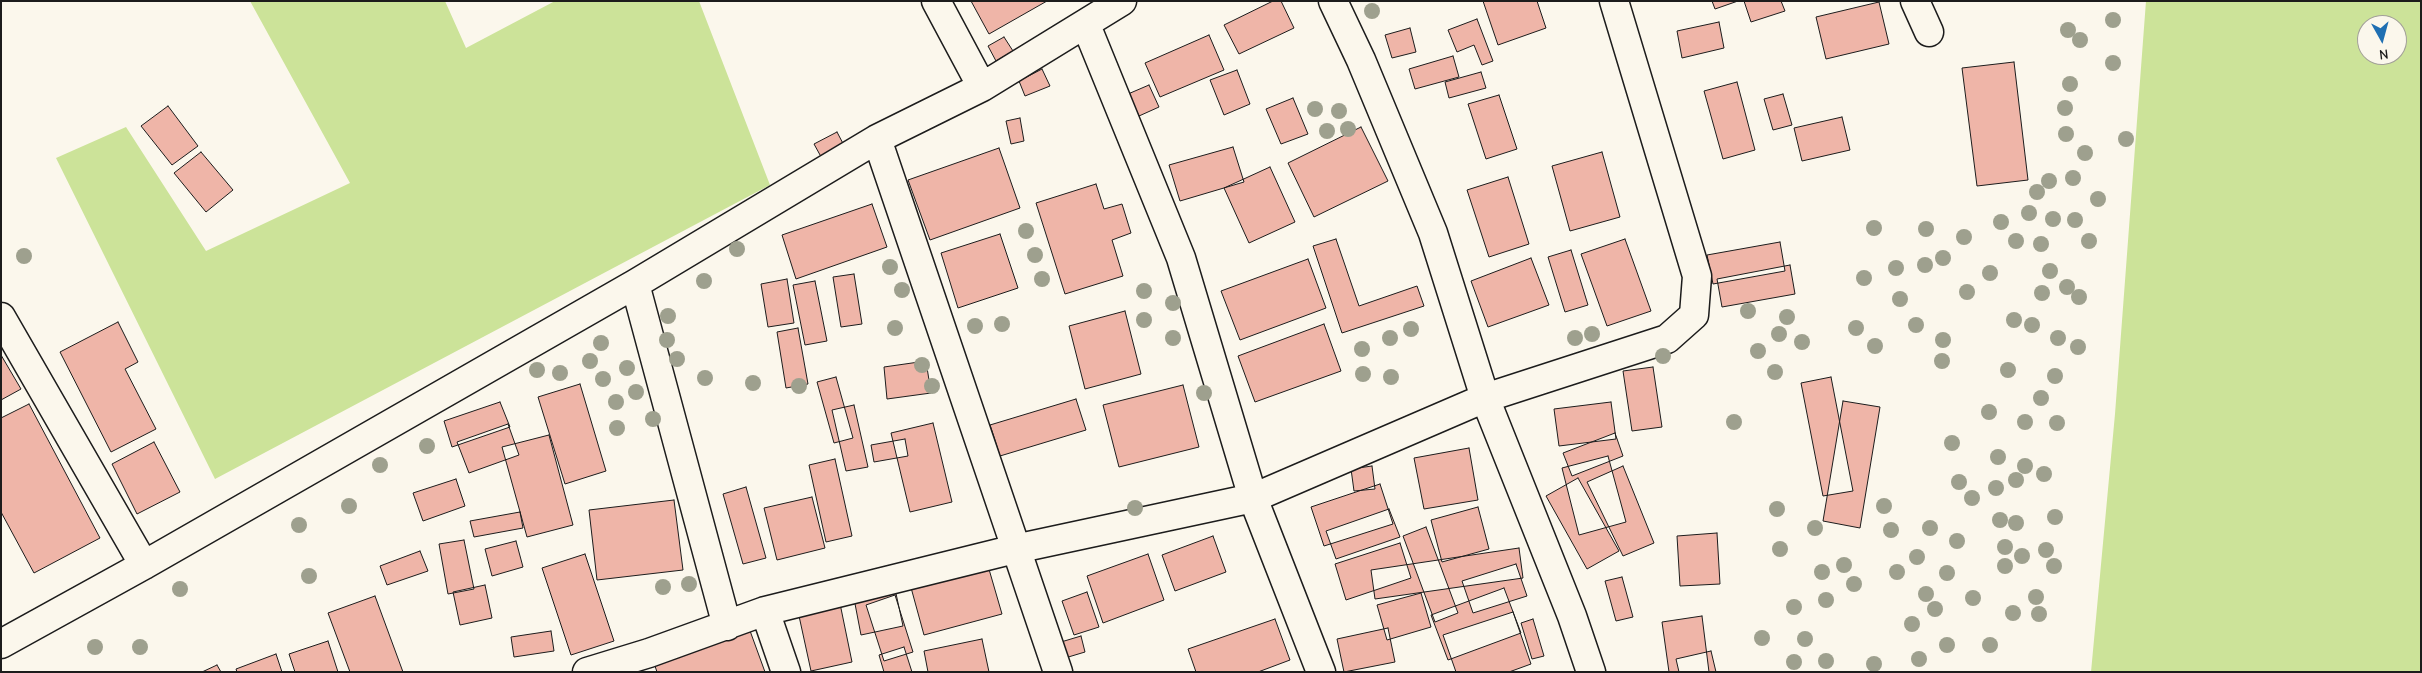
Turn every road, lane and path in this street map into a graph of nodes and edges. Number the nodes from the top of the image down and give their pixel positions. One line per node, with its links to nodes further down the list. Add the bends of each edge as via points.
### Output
1 (936, 1): 8 (street)
2 (1122, 1): 6 (street)
3 (1334, 1): 12 (street, via 1362,60 1433,233)
4 (1614, 1): 12 (street, via 1697,276 1694,315 1668,339)
5 (1915, 1): 7 (street)
6 (1086, 25): 8 (street); 13 (street, via 1181,258)
7 (1929, 32)
8 (982, 87): 9 (street)
9 (877, 139): 10 (street); 14 (street)
10 (635, 284): 15 (street); 17 (street)
11 (1, 317): 15 (street)
12 (1485, 398): 13 (street); 23 (street)
13 (1253, 498): 14 (street); 22 (street)
14 (1015, 549): 16 (street); 21 (street)
15 (144, 565): 18 (street)
16 (765, 611): 17 (street); 20 (street)
17 (727, 626): 19 (street)
18 (1, 644)
19 (587, 672)
20 (786, 672)
21 (1058, 672)
22 (1321, 672)
23 (1591, 672)

